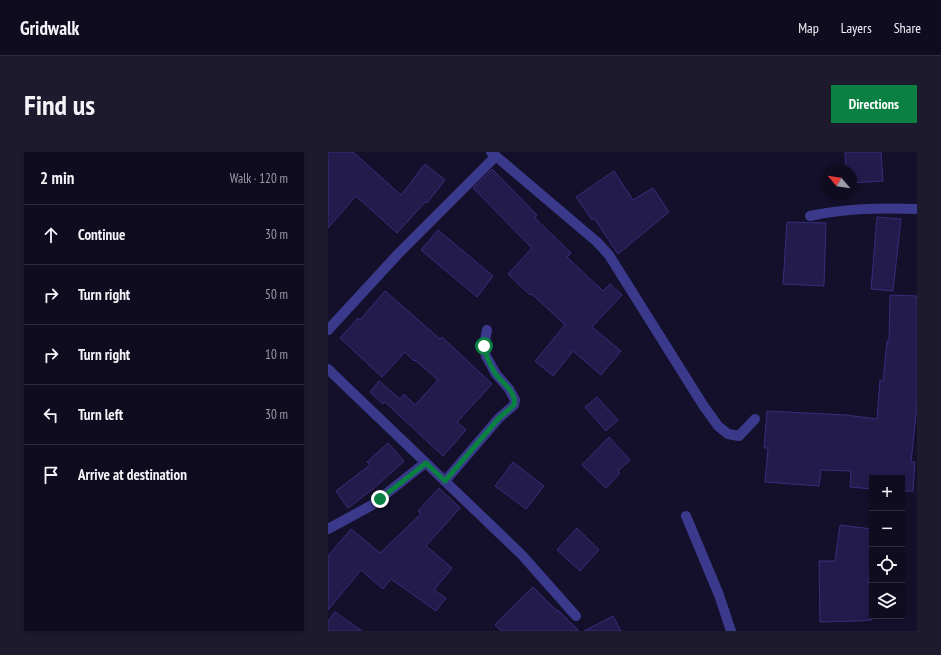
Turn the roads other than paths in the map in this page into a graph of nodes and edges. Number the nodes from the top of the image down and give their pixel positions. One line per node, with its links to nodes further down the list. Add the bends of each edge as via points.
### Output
1 (493, 154): 4 (street); 7 (street, via 609,255 718,426 728,434 739,436)
2 (917, 209): 3 (street, via 845,210)
3 (810, 216)
4 (328, 330)
5 (487, 330): 9 (street, via 484,346 486,356 496,374 509,389 515,400 514,405 499,418)
6 (328, 370): 8 (street)
7 (755, 419)
8 (426, 463): 9 (street); 11 (street, via 372,505)
9 (445, 481): 12 (street, via 522,555)
10 (686, 516): 13 (street)
11 (328, 529)
12 (576, 616)
13 (731, 631)

